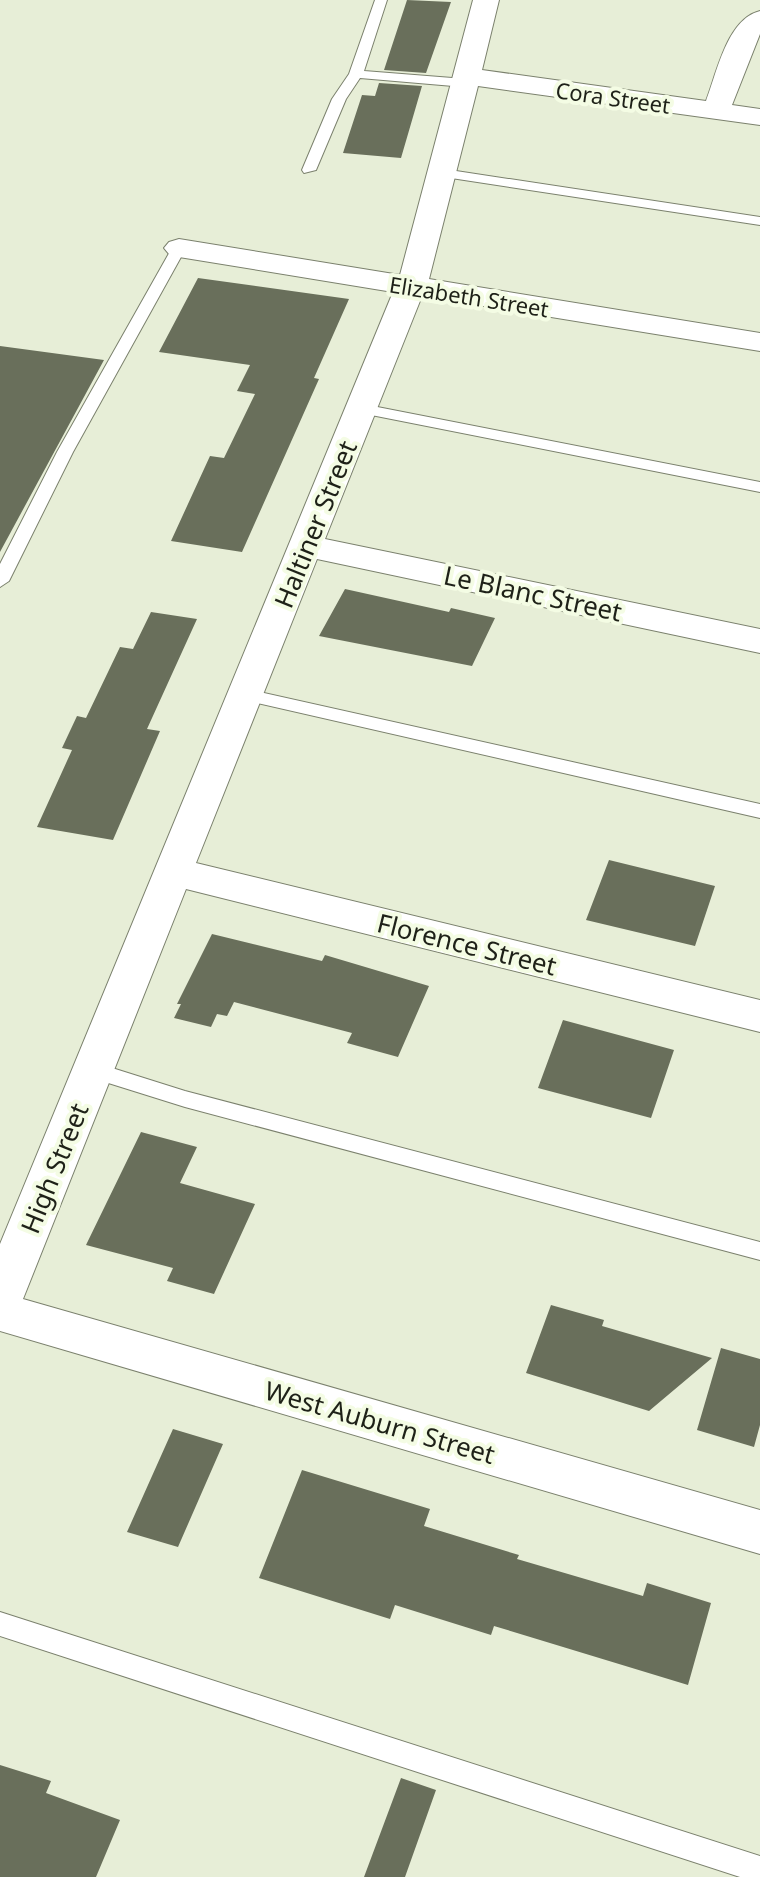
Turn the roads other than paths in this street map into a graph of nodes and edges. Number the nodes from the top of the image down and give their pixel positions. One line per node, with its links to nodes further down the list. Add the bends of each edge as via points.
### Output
1 (381, 0): 4 (lane)
2 (486, 0): 5 (street, Haltiner Street)
3 (759, 20): 6 (street, via 746,33)
4 (356, 74): 5 (lane); 8 (lane, via 339,99)
5 (466, 80): 6 (street, Cora Street); 9 (street, Haltiner Street)
6 (716, 111): 7 (street, Cora Street)
7 (760, 117)
8 (309, 170)
9 (443, 173): 10 (lane); 12 (street, Haltiner Street)
10 (760, 221)
11 (179, 248): 12 (street, Elizabeth Street); 17 (lane)
12 (411, 287): 13 (street, Elizabeth Street); 14 (street, Haltiner Street)
13 (760, 342)
14 (362, 409): 15 (lane); 16 (street, Haltiner Street)
15 (760, 487)
16 (306, 546): 18 (street, Le Blanc Street); 19 (street, Haltiner Street)
17 (0, 581)
18 (760, 641)
19 (246, 695): 20 (lane); 21 (street, Haltiner Street)
20 (760, 811)
21 (174, 872): 22 (street, Florence Street); 23 (street, Haltiner Street)
22 (760, 1016)
23 (100, 1053): 24 (lane, via 185,1099); 25 (street, High Street)
24 (760, 1251)
25 (0, 1299)
26 (0, 1312): 27 (street, West Auburn Street)
27 (760, 1532)
28 (0, 1624): 29 (lane)
29 (760, 1870)

